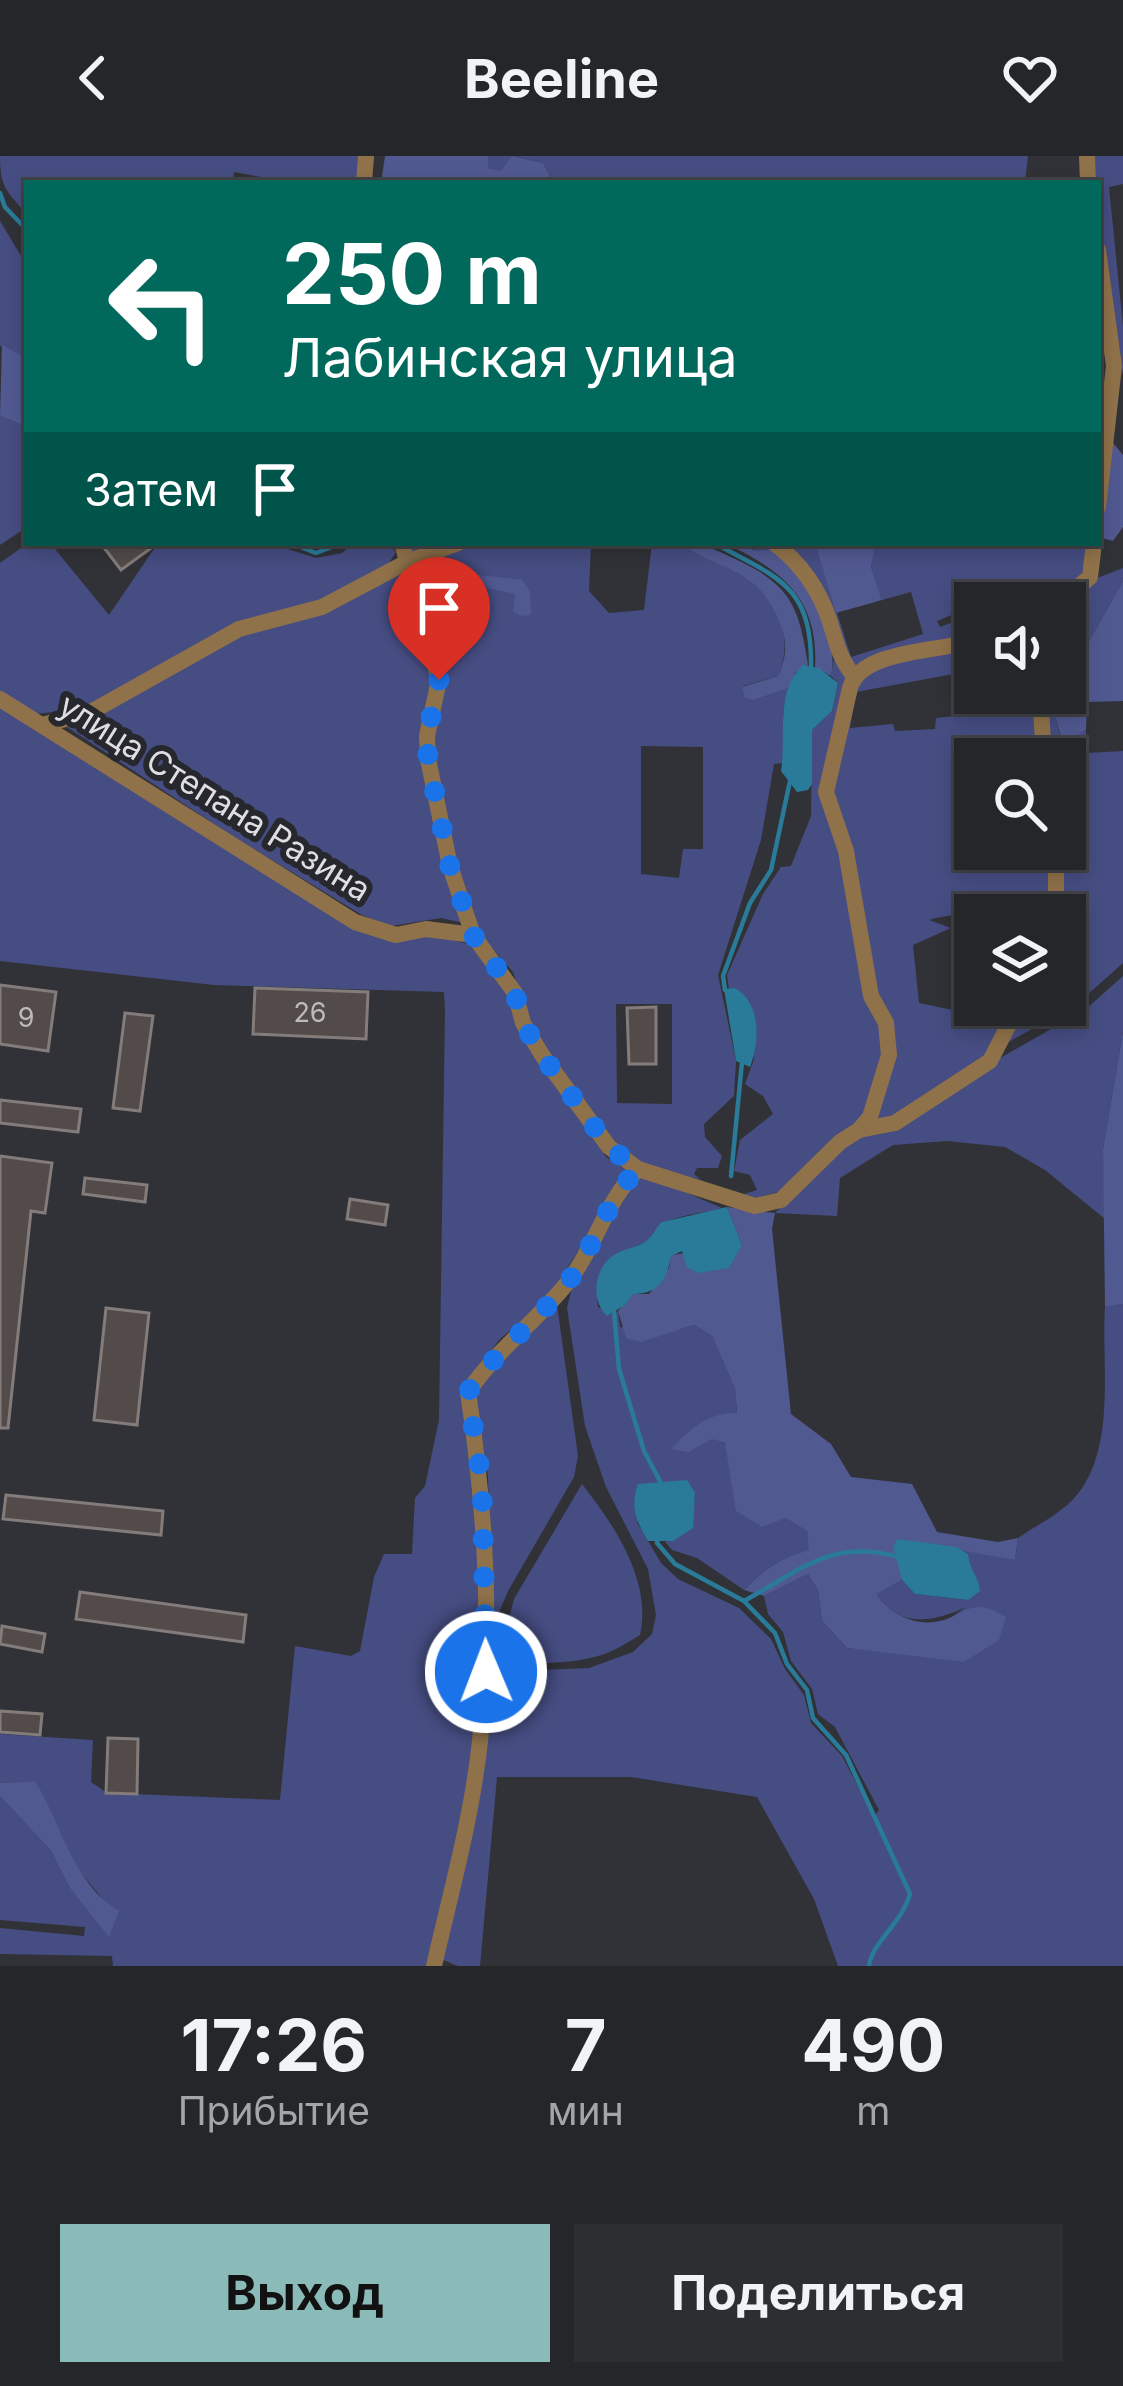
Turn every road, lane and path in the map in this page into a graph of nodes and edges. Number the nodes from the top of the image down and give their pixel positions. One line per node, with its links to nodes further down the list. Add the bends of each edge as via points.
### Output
1 (1101, 272): 2 (street, via 1114,366)
2 (1101, 481)
3 (440, 546): 6 (street)
4 (777, 546): 9 (street, via 808,574)
5 (1094, 546): 7 (street)
6 (405, 552): 11 (street, via 322,608 239,629 88,713); 12 (street, via 439,680 428,759)
7 (1084, 582)
8 (954, 645): 9 (street, via 869,662)
9 (853, 675): 14 (street, via 826,792 889,1055)
10 (0, 699): 11 (street, улица Степана Разина)
11 (43, 725): 12 (street, улица Степана Разина, via 355,922 396,935 426,928)
12 (473, 935): 15 (street, via 515,993 542,1055 609,1147)
13 (1008, 1026): 14 (street, via 990,1060 895,1123)
14 (859, 1130): 15 (street, via 781,1200 755,1206)
15 (638, 1169): 16 (street, via 565,1286 468,1392 482,1484 486,1672 467,1822)
16 (434, 1966)

